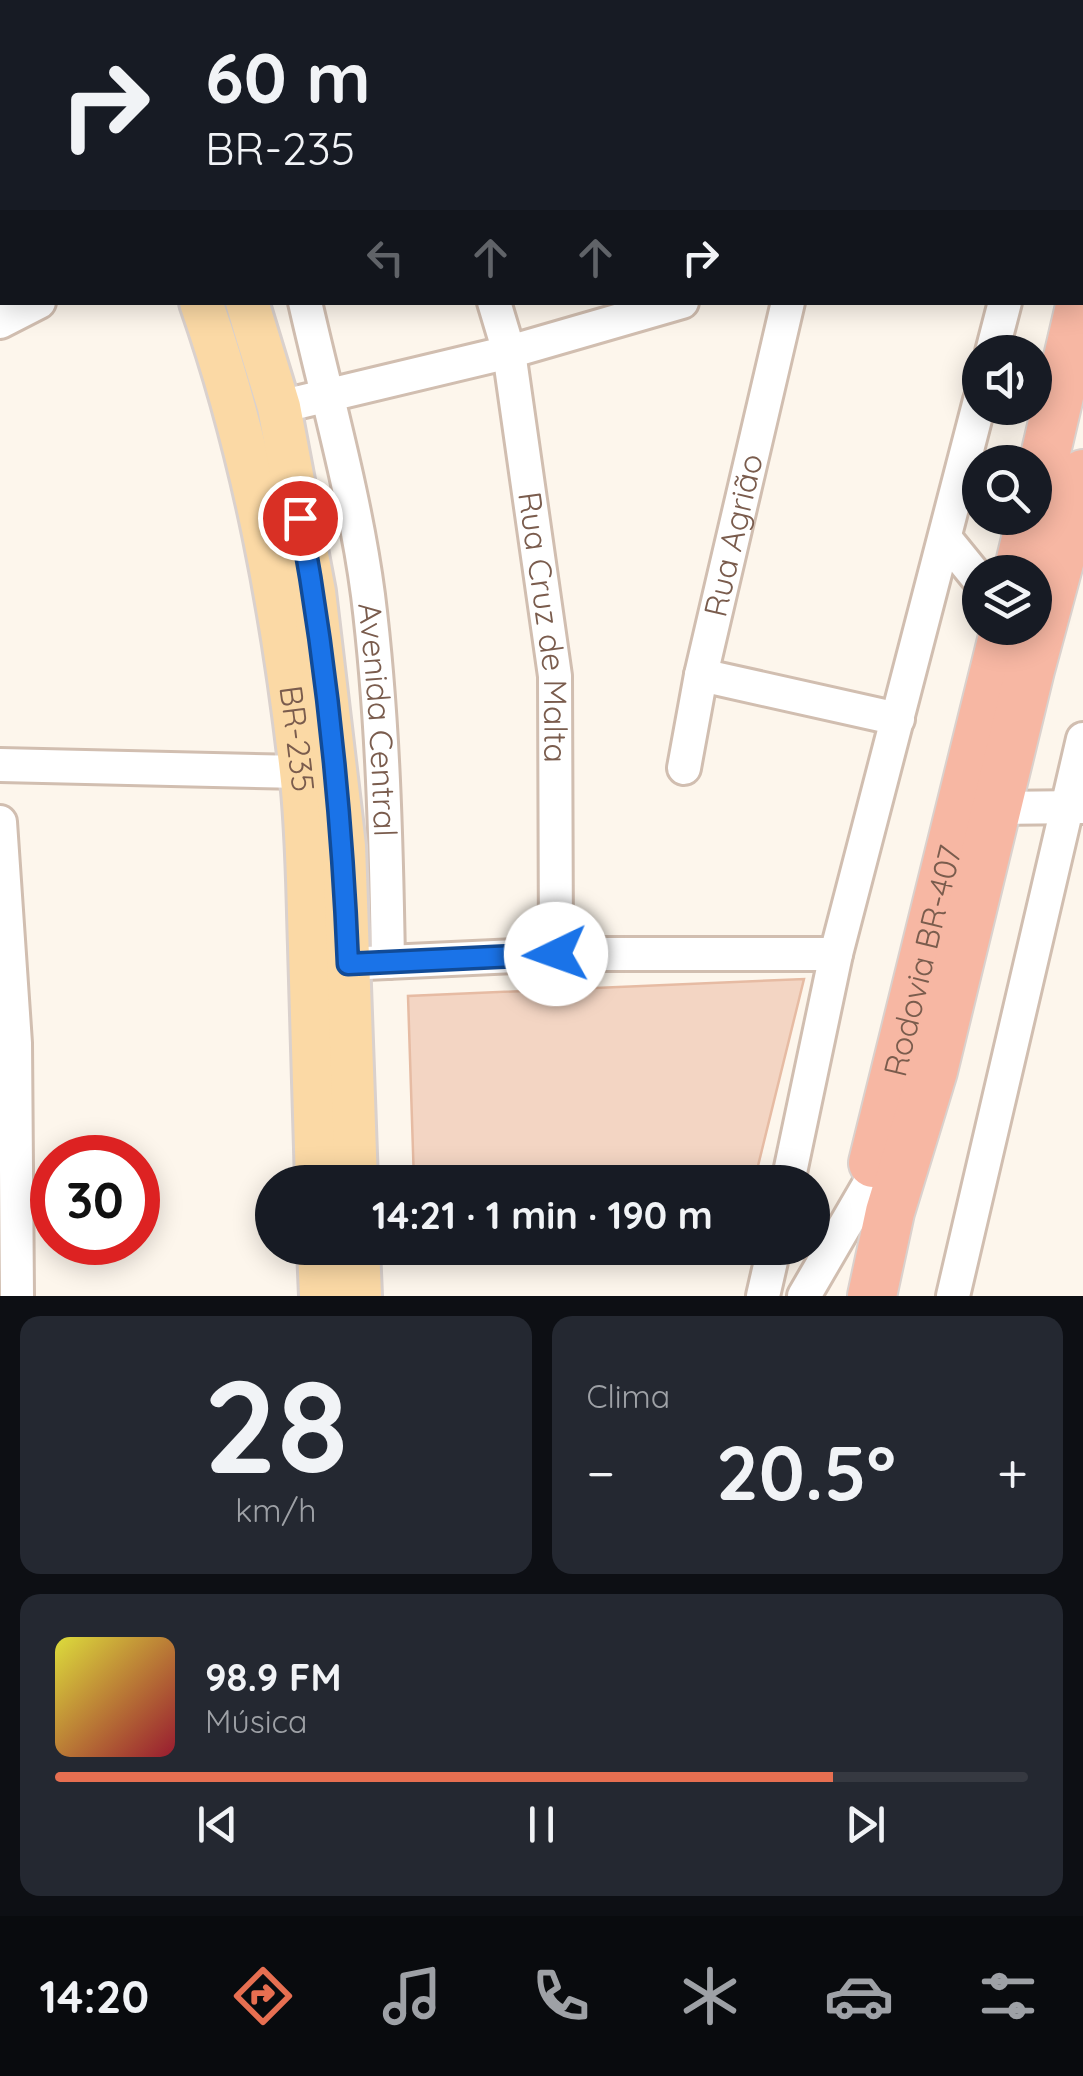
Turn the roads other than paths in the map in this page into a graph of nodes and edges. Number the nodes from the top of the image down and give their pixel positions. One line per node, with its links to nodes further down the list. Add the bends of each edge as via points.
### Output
1 (33, 305): 10 (street)
2 (202, 305): 26 (main road, BR-235 / BR-235, via 261,518)
3 (249, 305): 14 (main road, BR-235 / BR-235)
4 (306, 305): 13 (street, Avenida Central)
5 (495, 305): 12 (street, Rua Cruz de Malta)
6 (672, 305): 12 (street)
7 (787, 305): 21 (street, Rua Agrião)
8 (1003, 305): 11 (street)
9 (1080, 305): 16 (highway)
10 (0, 322)
11 (996, 335)
12 (510, 352): 13 (street); 30 (street, Rua Cruz de Malta, via 555,676)
13 (326, 396): 14 (street); 32 (street, Avenida Central, via 368,596 386,818)
14 (280, 407): 32 (main road, BR-235 / BR-235, via 314,592 344,846)
15 (974, 425): 18 (street)
16 (1048, 445)
17 (1083, 474): 27 (highway)
18 (945, 538): 19 (street); 22 (street)
19 (962, 559)
20 (1001, 645): 36 (highway, Rodovia BR-407)
21 (702, 674): 22 (street); 25 (street, Rua Agrião)
22 (898, 718): 31 (street)
23 (1083, 740): 28 (street)
24 (0, 765): 26 (street)
25 (684, 768)
26 (302, 772): 33 (main road, BR-235 / BR-235)
27 (997, 808): 28 (street); 46 (highway)
28 (1074, 808): 47 (street)
29 (0, 822): 40 (street, via 15,1043)
30 (556, 954): 31 (street); 32 (street)
31 (836, 954): 35 (street)
32 (368, 963): 34 (main road, BR-235 / BR-235)
33 (317, 1165)
34 (357, 1165)
35 (792, 1165)
36 (868, 1186): 44 (street); 45 (highway, Rodovia BR-407)
37 (320, 1265): 41 (main road)
38 (359, 1265): 42 (main road)
39 (770, 1265): 43 (street)
40 (17, 1296)
41 (321, 1296)
42 (360, 1296)
43 (764, 1296)
44 (804, 1296)
45 (844, 1296)
46 (872, 1296)
47 (953, 1296)

